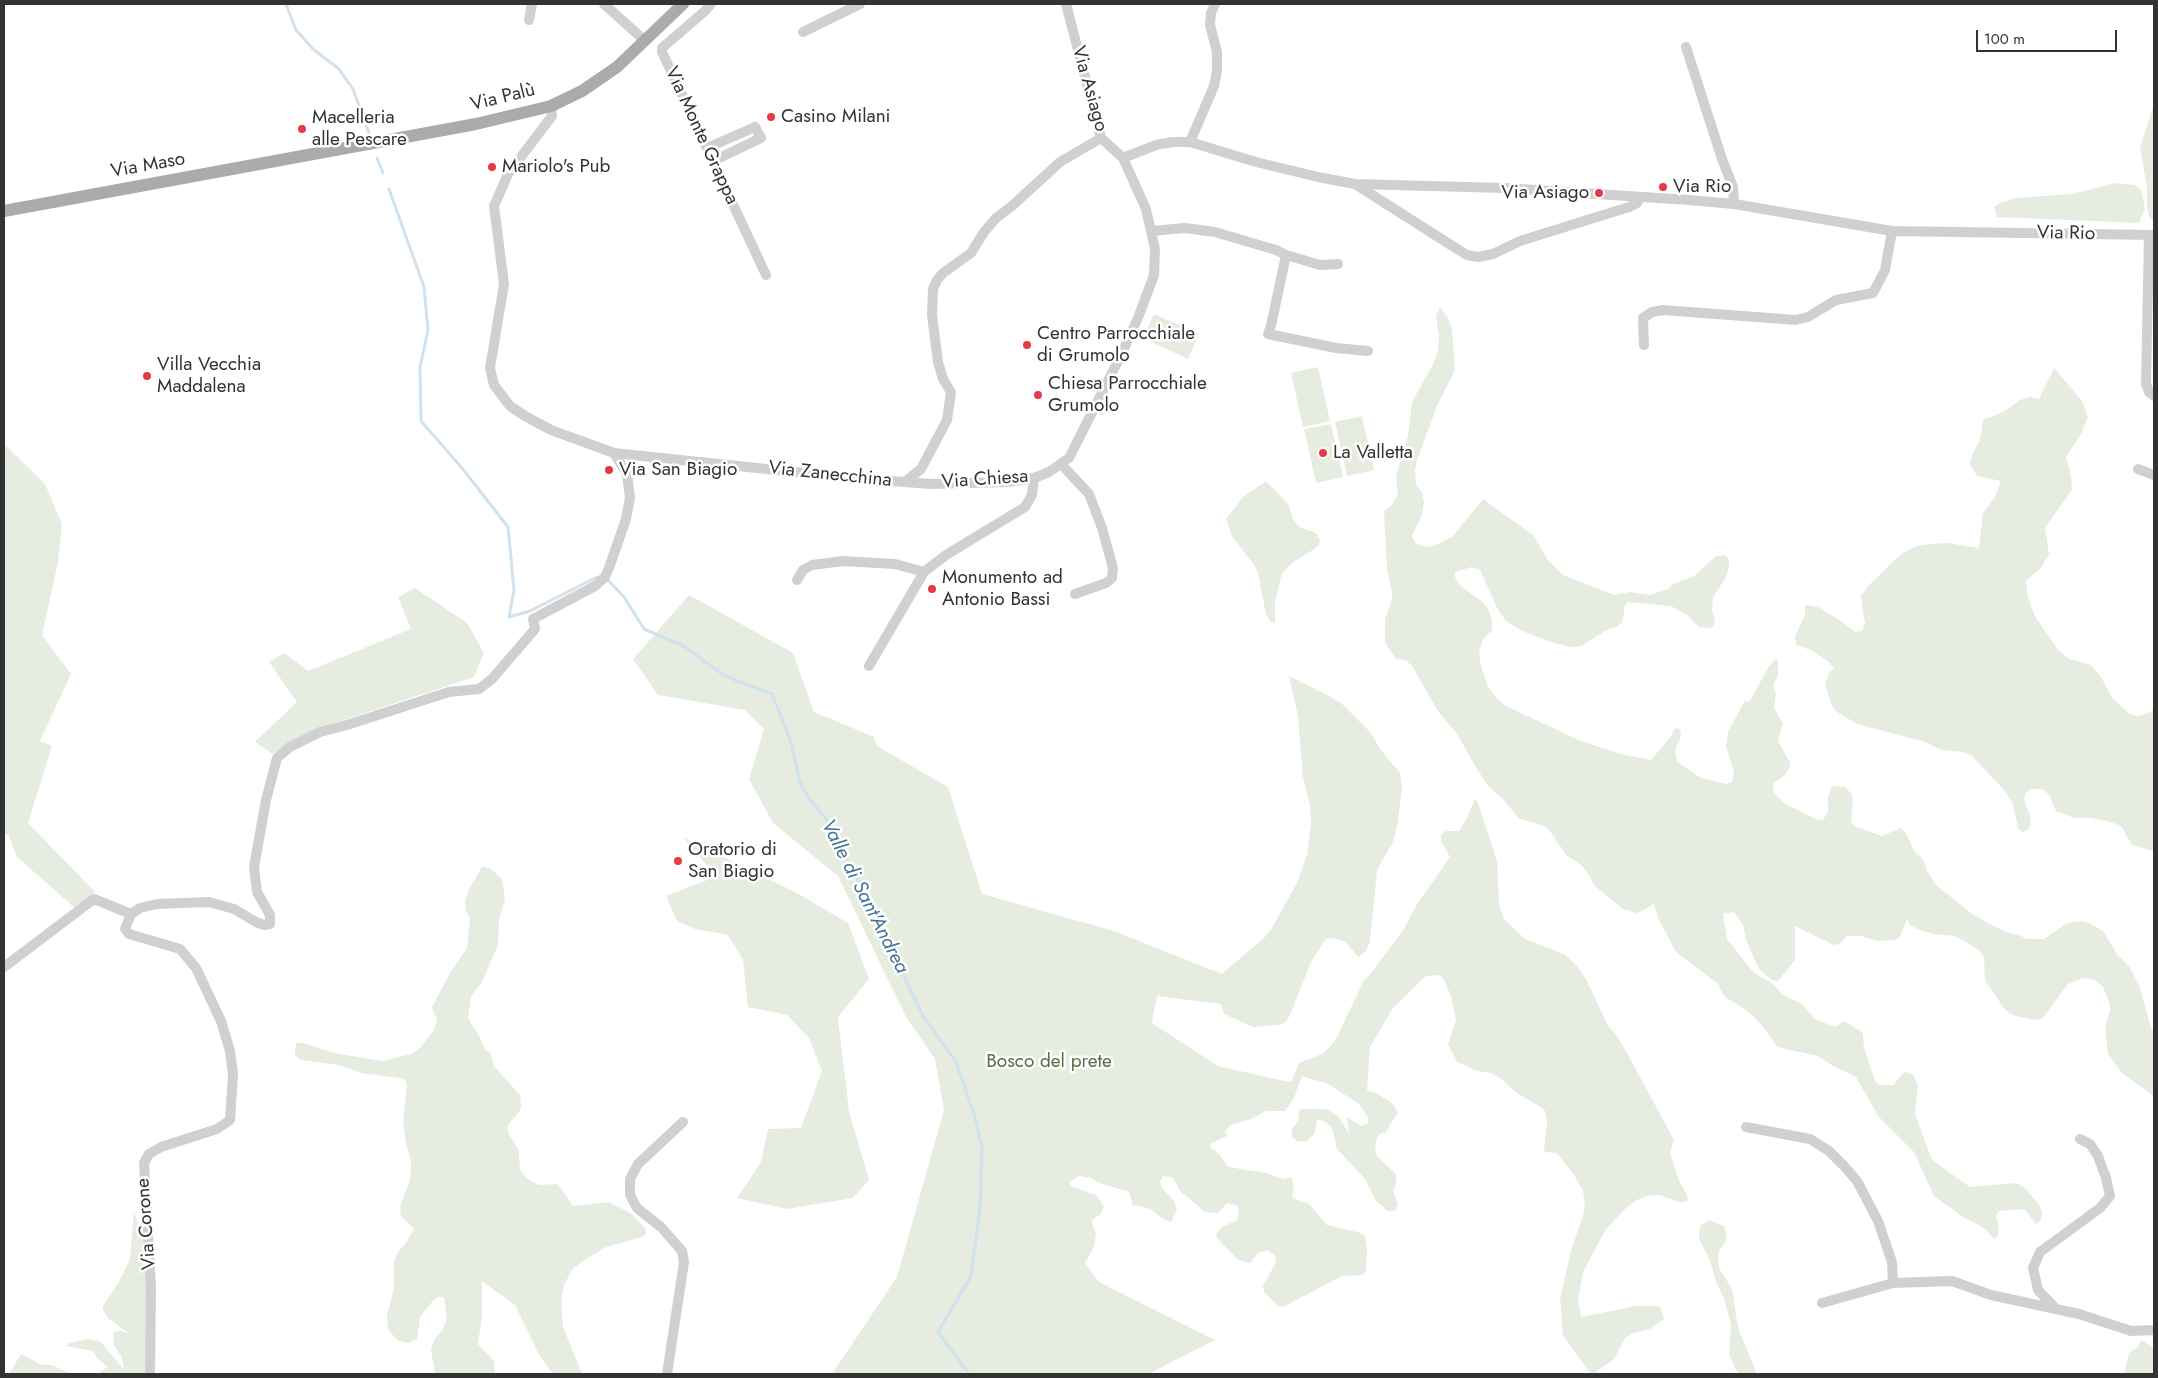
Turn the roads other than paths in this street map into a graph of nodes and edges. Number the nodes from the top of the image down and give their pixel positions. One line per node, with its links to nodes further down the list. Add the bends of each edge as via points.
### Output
1 (532, 4): 8 (street)
2 (604, 4): 10 (street)
3 (683, 4): 10 (main road, Via Palù)
4 (860, 4): 9 (street)
5 (1066, 4): 13 (street, Via Asiago)
6 (1215, 4): 14 (street, via 1210,25 1217,52 1217,72)
7 (707, 6): 15 (street, Via Monte Grappa, via 662,48)
8 (529, 20)
9 (803, 32)
10 (644, 40): 12 (main road, Via Palù, via 617,67 582,91)
11 (1686, 47): 21 (street, via 1733,187)
12 (551, 106): 16 (main road, Via Palù); 32 (street, via 552,116 508,174 494,206 504,284 490,368 494,386 510,406 558,433)
13 (1101, 138): 17 (street, Via Asiago); 37 (street, Via Zanecchina, via 1060,162 996,218 971,253 938,280 933,289 932,315 938,362 951,392 947,420 921,469)
14 (1190, 142): 17 (street, via 1156,145); 19 (street, via 1256,162)
15 (707, 148): 18 (street, Via Monte Grappa); 18 (street, via 756,127 761,138)
16 (299, 158): 22 (main road, Via Maso)
17 (1123, 158): 23 (street, Via Chiesa, via 1146,208)
18 (713, 161): 28 (street, Via Monte Grappa)
19 (1355, 184): 20 (street, Via Rio, via 1505,188); 20 (street, via 1468,255 1485,256 1520,241 1628,207)
20 (1641, 197): 21 (street, Via Rio)
21 (1734, 204): 24 (street, Via Rio)
22 (4, 211)
23 (1152, 231): 26 (street, via 1185,228 1215,232); 33 (street, Via Chiesa, via 1154,275 1138,318 1075,447)
24 (1892, 231): 25 (street, Via Rio); 29 (street, via 1885,270 1873,293 1836,300 1808,317 1796,320 1663,310 1652,312 1644,318)
25 (2151, 235): 31 (street, Via Rio, via 2146,384)
26 (1286, 255): 27 (street, via 1320,265); 30 (street, via 1268,334 1336,348)
27 (1338, 264)
28 (766, 275)
29 (1644, 345)
30 (1368, 350)
31 (2154, 396)
32 (614, 453): 37 (street, Via Zanecchina); 42 (street, via 626,474 630,498 626,519 605,577 595,586 533,619 535,628 492,679 479,689 449,692 320,732 290,747 277,758 254,867 257,892 270,924 264,925 234,909 210,902 157,904)
33 (1061, 464): 36 (street, Via Chiesa); 40 (street, via 1089,494 1113,568 1112,578 1106,583)
34 (2138, 469): 35 (street)
35 (2154, 475)
36 (1034, 478): 37 (street, Via Chiesa, via 990,483); 38 (street, via 1032,495 1025,507)
37 (905, 482)
38 (924, 572): 39 (street, via 895,564 843,561 812,565 802,570); 41 (street)
39 (797, 580)
40 (1075, 594)
41 (869, 666)
42 (130, 914): 43 (street, via 94,899); 51 (street, Via Corone, via 125,929 130,934 180,948 196,968 221,1021 233,1074 230,1120 217,1129 161,1147 149,1154 144,1163 151,1288)
43 (4, 967)
44 (683, 1122): 52 (street, via 638,1164 630,1179 630,1195 638,1208 682,1251 684,1262)
45 (1746, 1127): 47 (street, via 1810,1139 1844,1166 1857,1181 1878,1221 1892,1262)
46 (2080, 1139): 49 (street, via 2090,1144 2098,1156 2110,1196 2100,1208 2040,1252 2033,1268 2038,1290)
47 (1893, 1283): 48 (street); 49 (street, via 1952,1281 1991,1295)
48 (1822, 1303)
49 (2056, 1309): 50 (street, via 2131,1331)
50 (2154, 1330)
51 (150, 1374)
52 (667, 1374)

